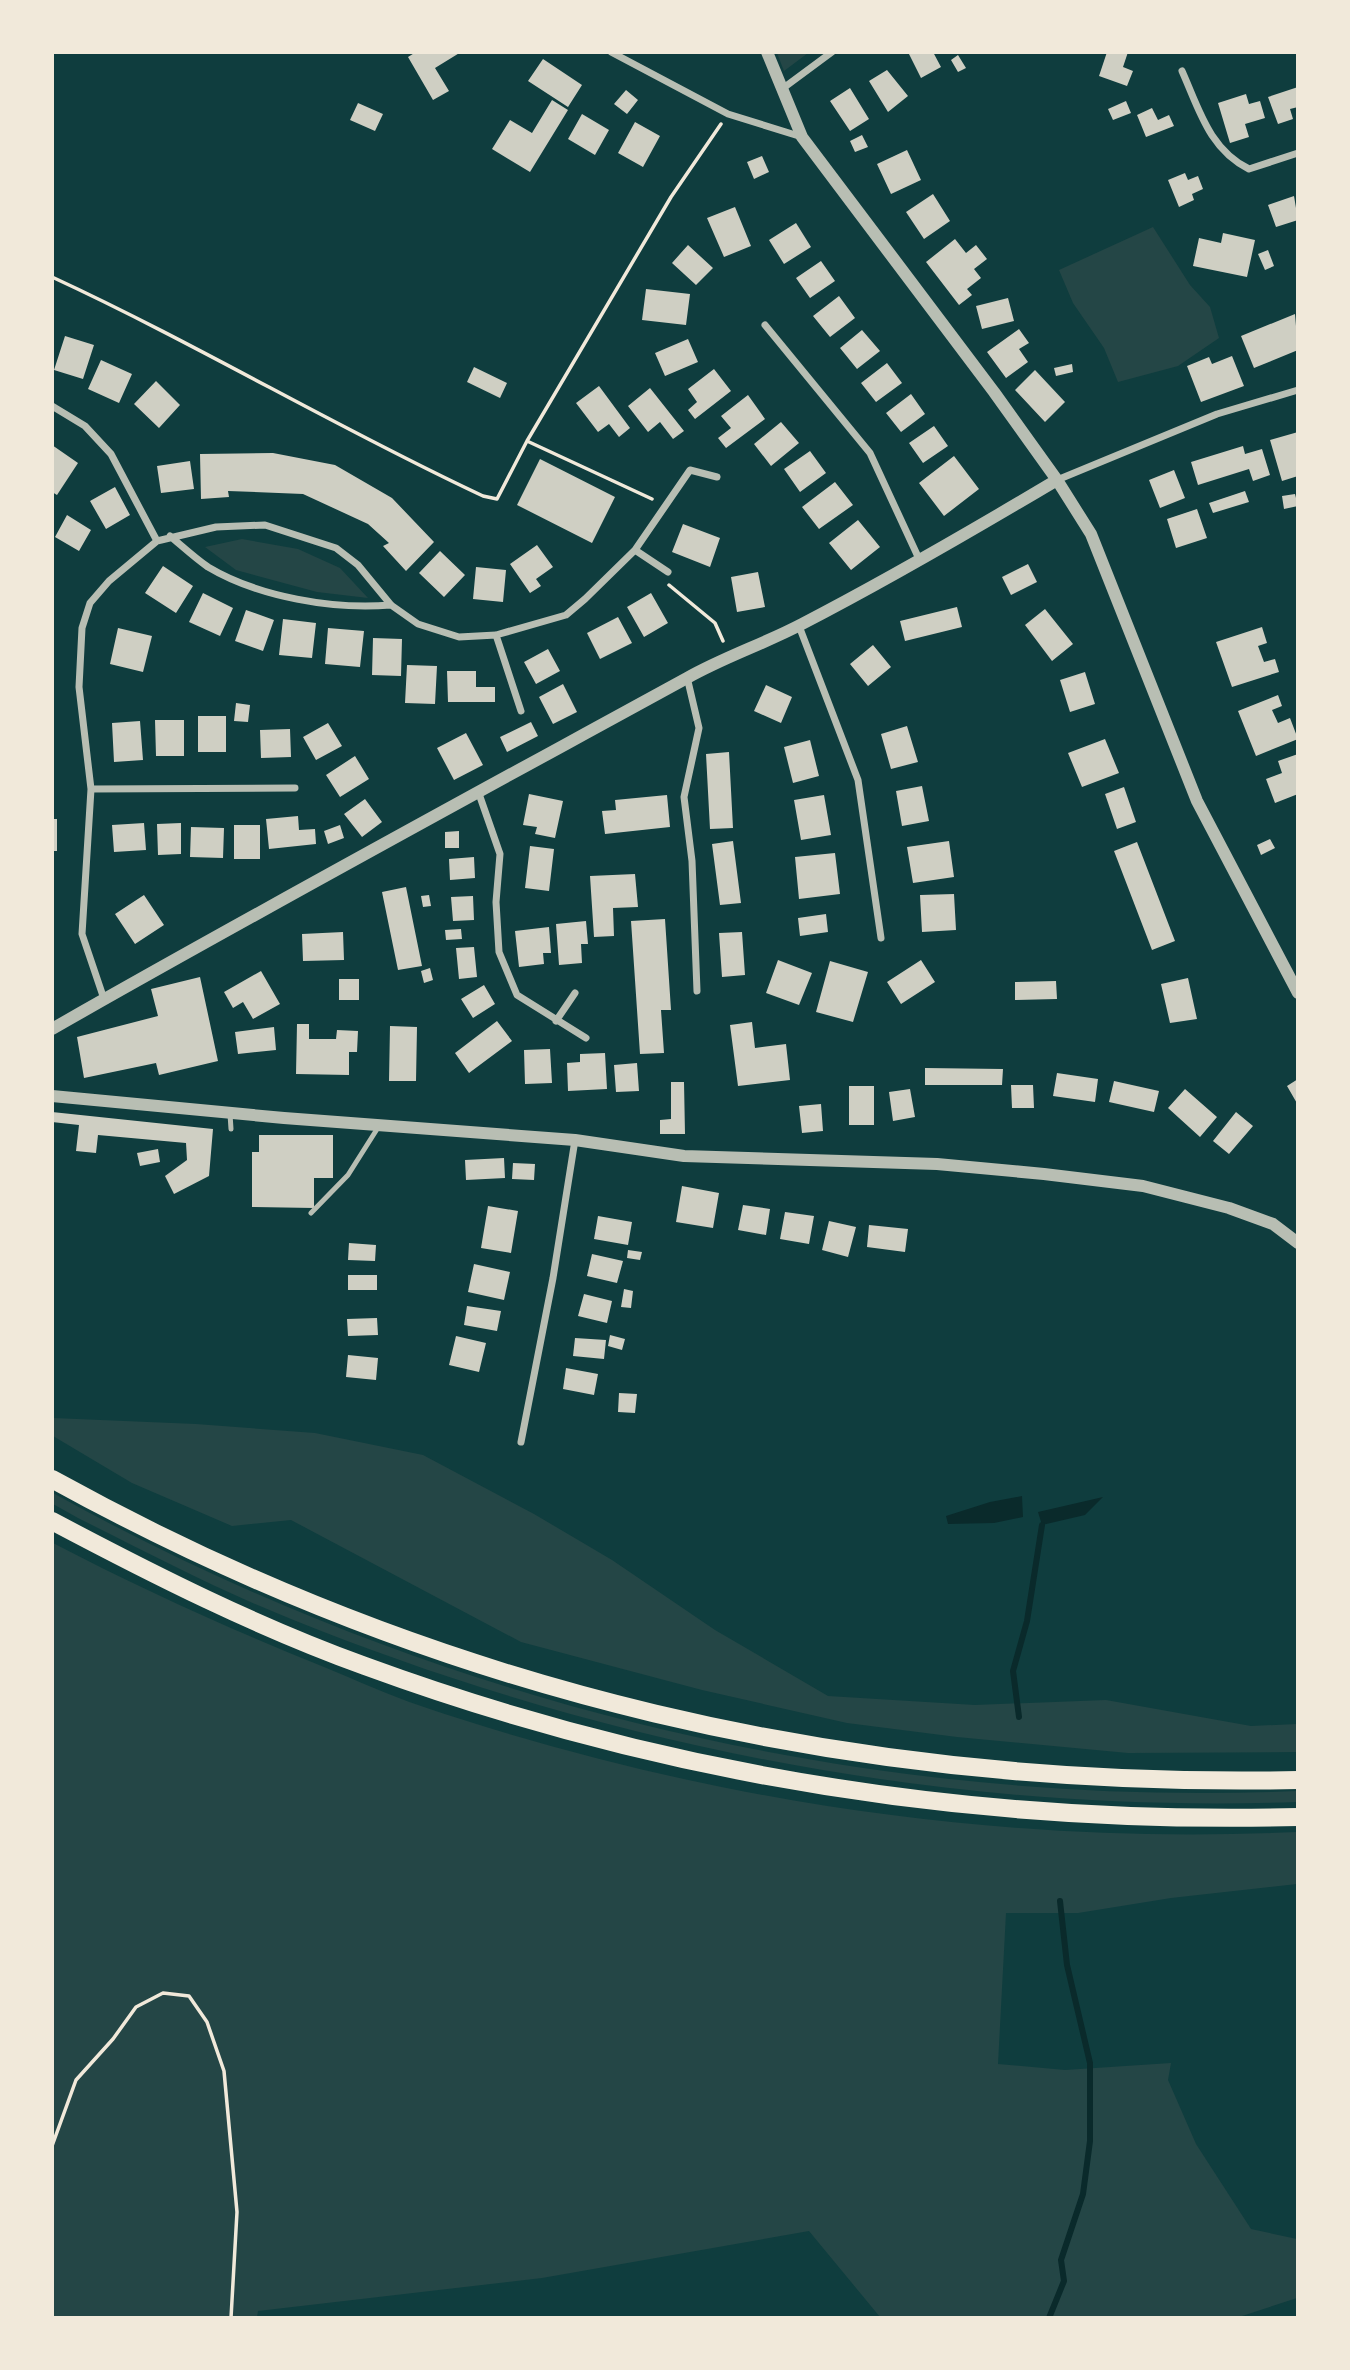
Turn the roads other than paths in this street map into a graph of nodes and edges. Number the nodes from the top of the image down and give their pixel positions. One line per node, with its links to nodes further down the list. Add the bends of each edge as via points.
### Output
1 (611, 52): 6 (street, via 728,114)
2 (766, 52): 5 (street)
3 (832, 52): 5 (street)
4 (1182, 71): 7 (street, via 1212,139 1234,162 1249,169)
5 (782, 89): 6 (street)
6 (802, 137): 12 (street)
7 (1297, 153)
8 (765, 325): 16 (street, via 870,453)
9 (1297, 390): 12 (street, via 1217,414)
10 (52, 406): 14 (street, via 85,426 111,454)
11 (717, 477): 15 (street, via 690,470)
12 (1057, 480): 16 (street); 29 (street, via 1091,534 1198,801)
13 (170, 536): 14 (street); 18 (street, via 208,567 264,592 358,608); 18 (street, via 216,527 265,525 312,539 336,548 358,565)
14 (157, 541): 24 (street, via 90,603 82,628 79,687)
15 (635, 550): 17 (street); 20 (street, via 566,615)
16 (920, 561): 19 (street)
17 (668, 572)
18 (391, 605): 20 (street, via 418,624 459,637)
19 (799, 626): 21 (street); 26 (street, via 858,780)
20 (496, 635): 22 (street)
21 (687, 677): 25 (street); 27 (street, via 699,728 684,797 692,860)
22 (521, 711)
23 (295, 788): 24 (street)
24 (91, 789): 30 (street, via 82,934)
25 (478, 791): 30 (street); 31 (street, via 500,854 496,902 499,953 517,995)
26 (881, 938)
27 (697, 991)
28 (575, 993): 31 (street)
29 (1297, 993)
30 (104, 999): 32 (street)
31 (556, 1021): 33 (street)
32 (52, 1029)
33 (586, 1038)
34 (52, 1096): 35 (street)
35 (229, 1114): 36 (street); 37 (lane)
36 (379, 1126): 38 (street); 39 (lane, via 348,1175)
37 (231, 1129)
38 (575, 1140): 40 (street, via 684,1156 937,1164 1143,1186 1230,1208 1273,1224); 41 (street)
39 (311, 1213)
40 (1297, 1243)
41 (521, 1442)
42 (52, 1479): 44 (highway, via 162,1536 361,1624 474,1664 626,1708 805,1746 993,1772 1152,1781)
43 (52, 1521): 45 (highway, via 188,1590 363,1665 492,1709 658,1755 823,1787 971,1807 1140,1819)
44 (1297, 1780)
45 (1297, 1817)

